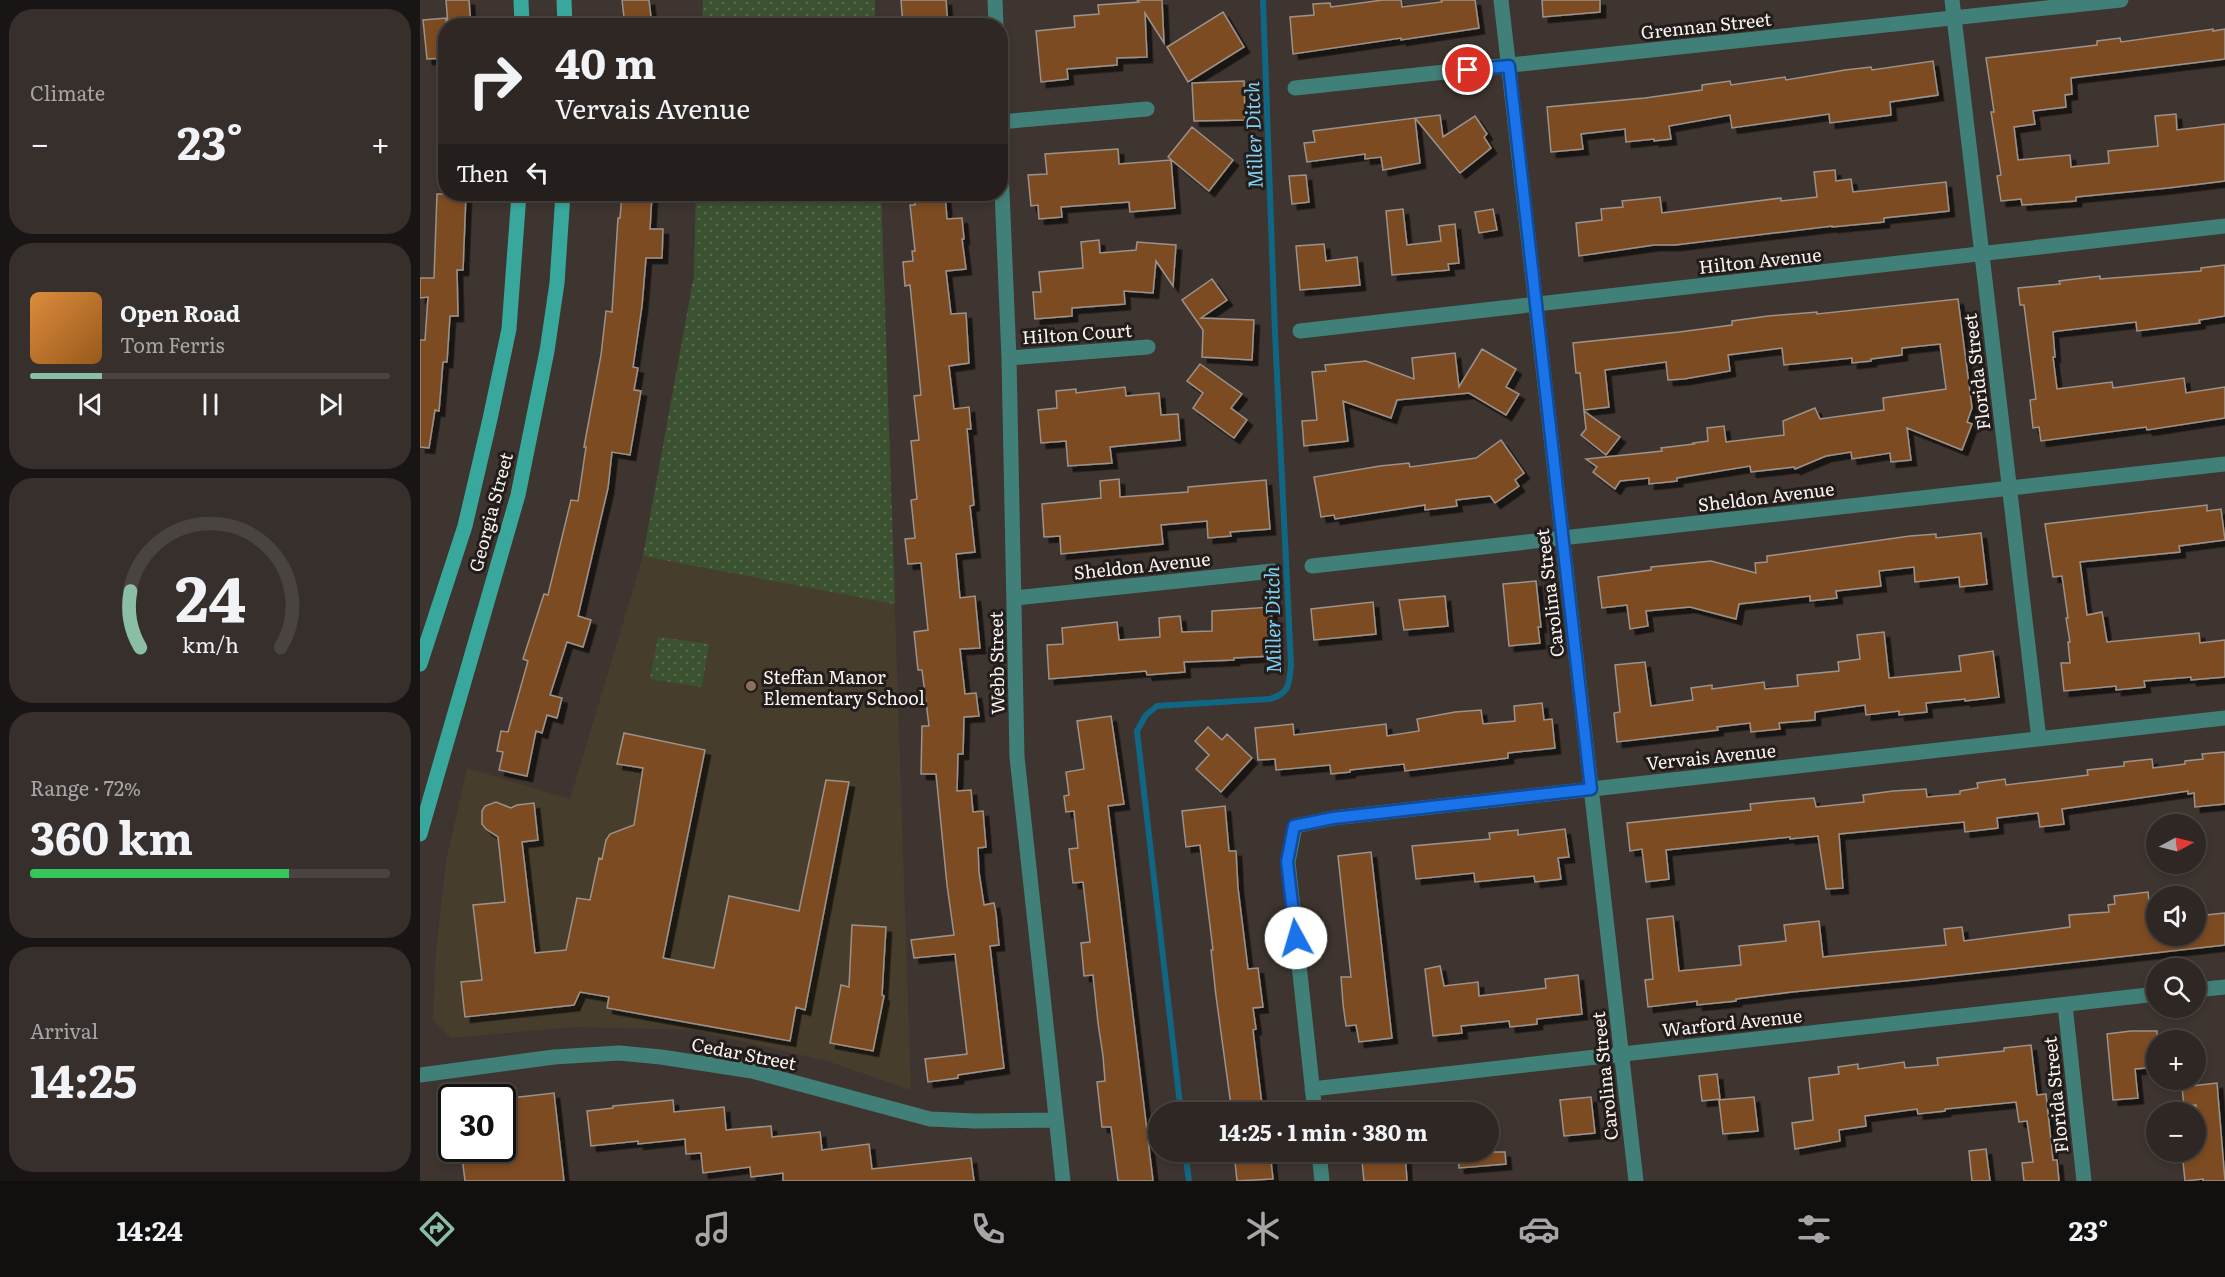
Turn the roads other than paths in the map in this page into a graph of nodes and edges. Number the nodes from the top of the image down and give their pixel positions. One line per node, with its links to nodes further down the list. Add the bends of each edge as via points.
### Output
1 (521, 0): 7 (main road)
2 (564, 0): 8 (main road)
3 (995, 0): 9 (street)
4 (1501, 0): 11 (street, Carolina Street)
5 (1952, 0): 10 (street, Florida Street)
6 (2121, 0): 10 (street, Grennan Street)
7 (522, 18)
8 (565, 18)
9 (996, 18)
10 (1954, 18): 11 (street, Grennan Street); 19 (street, Florida Street)
11 (1509, 66): 12 (street, Grennan Street); 20 (street, Carolina Street)
12 (1295, 88)
13 (1147, 109): 14 (street)
14 (1008, 121)
15 (518, 201): 30 (main road, Georgia Street, via 509,329 493,408 465,526)
16 (563, 201): 34 (main road, Georgia Street, via 556,295 518,495)
17 (1002, 201): 23 (street, Webb Street)
18 (2225, 226): 19 (street, Hilton Avenue)
19 (1982, 254): 20 (street, Hilton Avenue); 25 (street, Florida Street)
20 (1536, 304): 21 (street, Hilton Avenue); 26 (street, Carolina Street)
21 (1300, 331)
22 (1148, 347): 23 (street, Hilton Court)
23 (1009, 358): 29 (street, Webb Street)
24 (2225, 464): 25 (street, Sheldon Avenue)
25 (2009, 487): 26 (street, Sheldon Avenue); 32 (street, Florida Street)
26 (1563, 539): 27 (street, Sheldon Avenue); 33 (street, Carolina Street)
27 (1312, 566)
28 (1273, 571): 29 (street, Sheldon Avenue)
29 (1014, 598): 43 (street, Webb Street, via 1017,757)
30 (420, 664)
31 (2225, 718): 32 (street, Vervais Avenue)
32 (2039, 739): 33 (street, Vervais Avenue)
33 (1591, 789): 39 (street, Carolina Street); 41 (street, Vervais Avenue, via 1333,818 1294,826 1287,862)
34 (420, 834)
35 (2225, 987): 36 (street)
36 (2206, 989)
37 (2146, 995): 38 (street, Warford Avenue)
38 (2064, 1005): 39 (street, Warford Avenue); 48 (street, Florida Street)
39 (1622, 1054): 41 (street, Warford Avenue); 47 (street, Carolina Street)
40 (420, 1075): 43 (street, Cedar Street, via 555,1057 619,1053 753,1071 930,1119)
41 (1312, 1089): 42 (street)
42 (1314, 1102)
43 (1056, 1120): 45 (street, Webb Street)
44 (1320, 1162): 46 (street)
45 (1063, 1181)
46 (1322, 1181)
47 (1636, 1181)
48 (2084, 1181)

